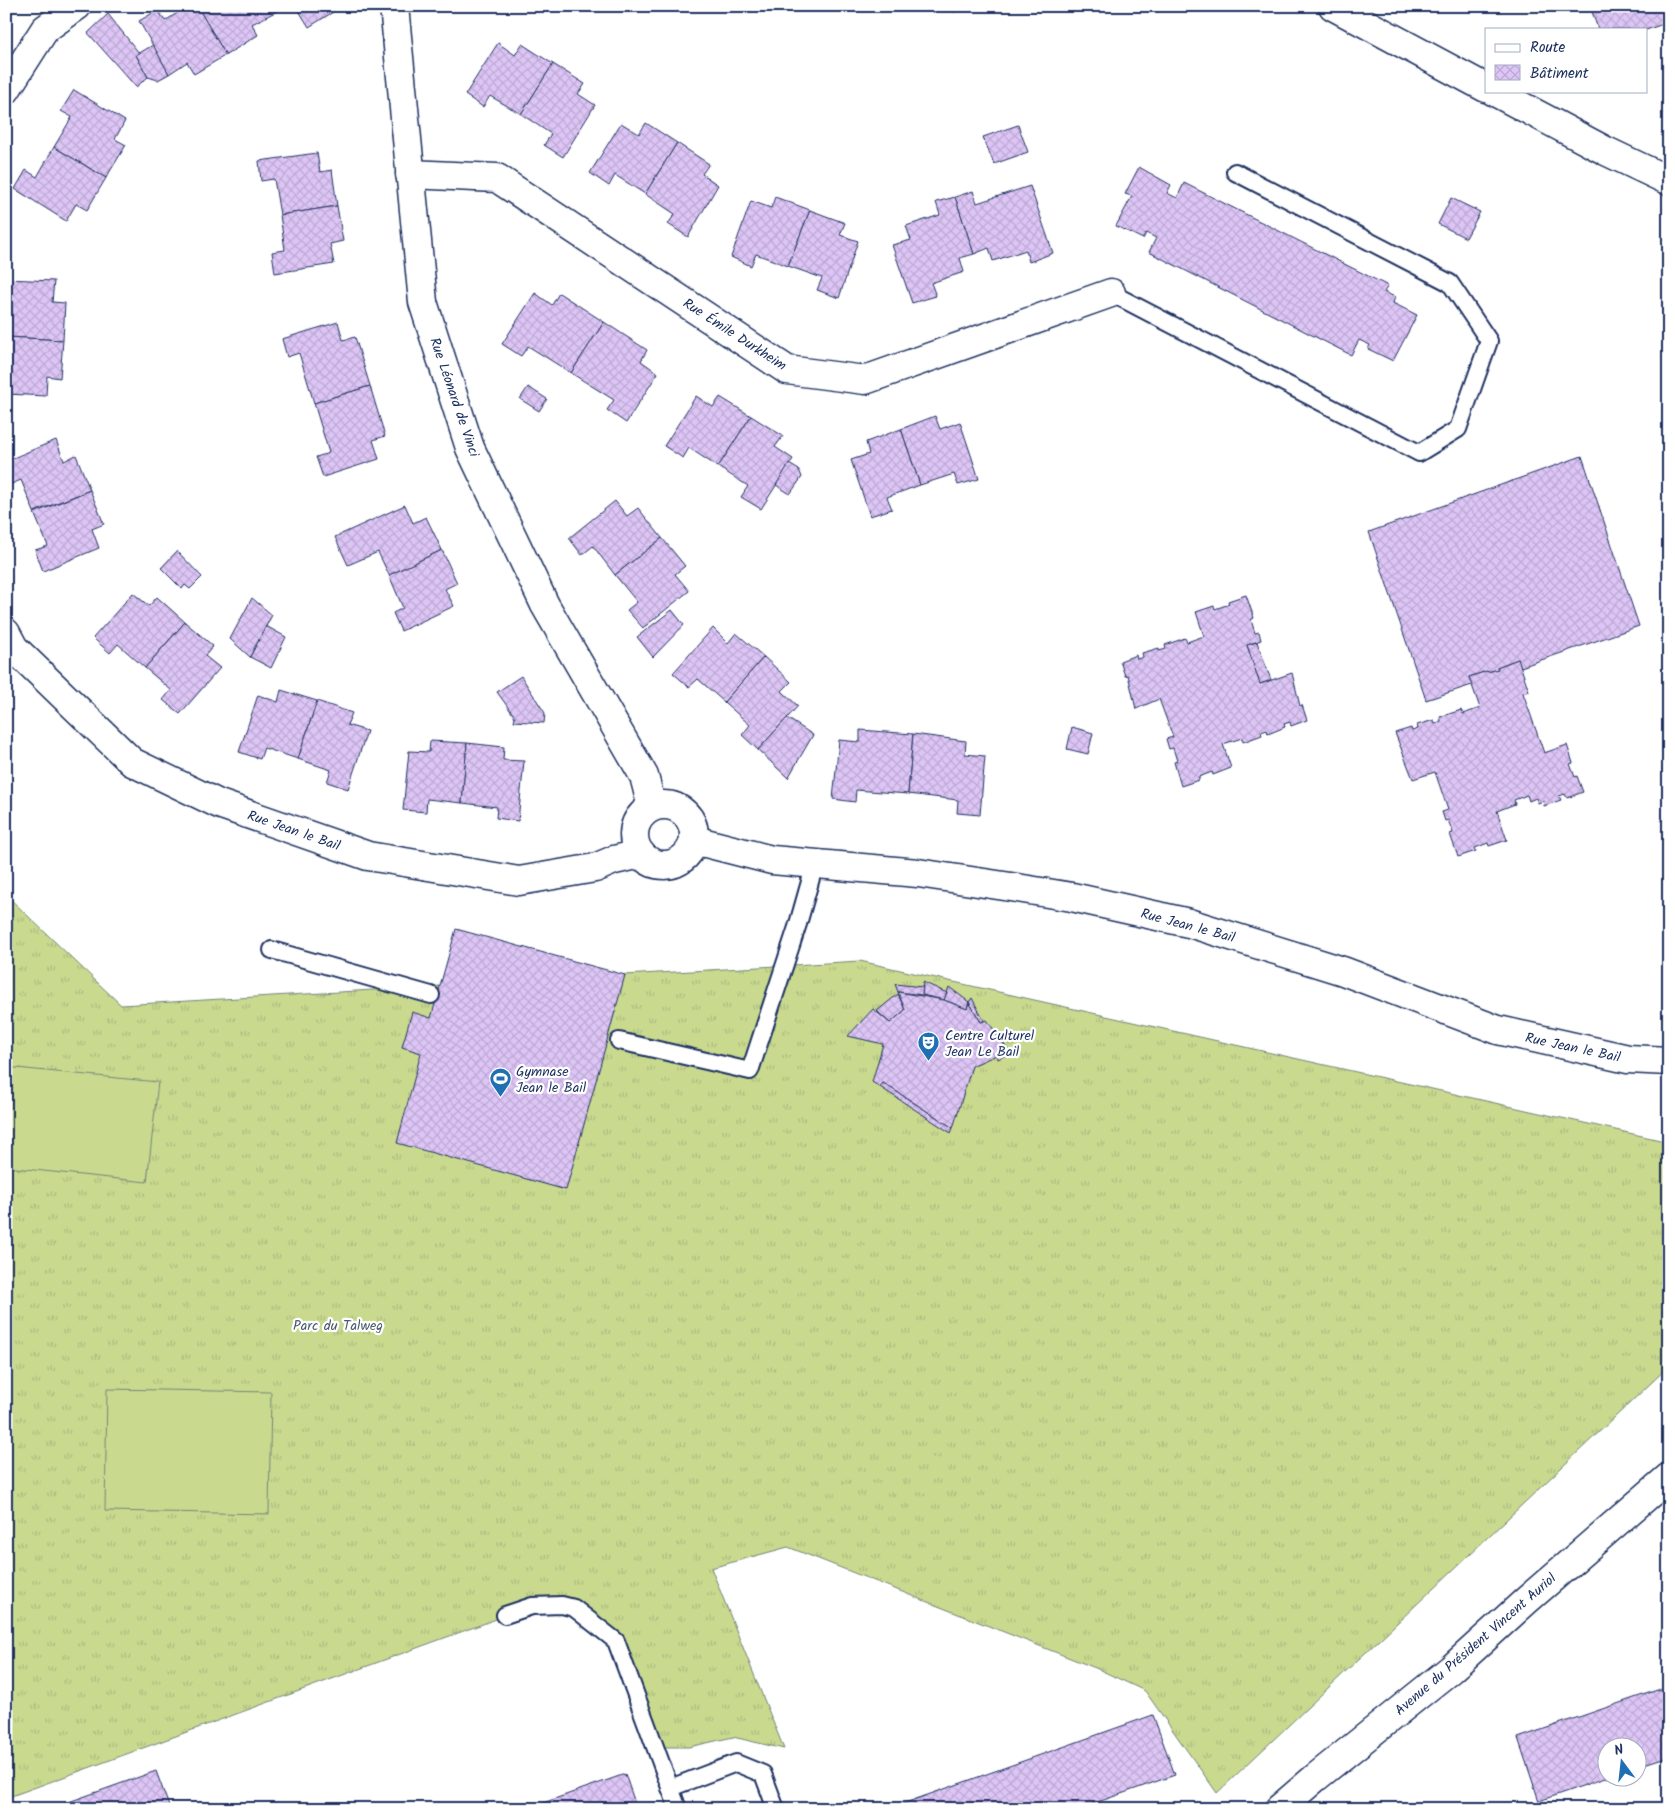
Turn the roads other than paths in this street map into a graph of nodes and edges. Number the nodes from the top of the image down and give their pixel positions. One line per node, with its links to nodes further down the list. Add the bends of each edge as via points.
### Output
1 (77, 6): 5 (street, via 45,29)
2 (394, 6): 8 (street, Rue Léonard de Vinci)
3 (1333, 6): 4 (street)
4 (1485, 87)
5 (6, 90)
6 (1495, 92): 9 (street, via 1606,151)
7 (1235, 172): 10 (lane, via 1450,283 1490,341 1458,430 1419,453)
8 (410, 174): 10 (street, Rue Émile Durkheim, via 497,178 787,370 865,380); 12 (street, Rue Léonard de Vinci, via 422,302 470,448 545,605 644,776)
9 (1669, 180)
10 (1111, 293)
11 (9, 645): 14 (street, Rue Jean le Bail, via 132,762 218,804 368,856 520,881 595,868)
12 (652, 808): 13 (street, via 668,805 683,811 689,816 695,832); 14 (street, via 638,819 635,828 636,846)
13 (694, 840): 14 (street, via 690,852 671,864 660,865); 15 (street, Rue Jean le Bail, via 772,860)
14 (641, 854)
15 (815, 864): 18 (lane, via 750,1071); 19 (street, Rue Jean le Bail, via 918,873 1072,896 1189,923 1343,971 1498,1030 1628,1059)
16 (272, 950): 17 (lane)
17 (431, 995)
18 (619, 1041)
19 (1669, 1061)
20 (1669, 1477): 25 (street, Avenue du Président Vincent Auriol, via 1451,1669)
21 (505, 1615): 22 (lane, via 532,1606 562,1605 574,1608 616,1641)
22 (670, 1788): 23 (lane); 24 (lane, via 736,1763 763,1774)
23 (678, 1809)
24 (776, 1809)
25 (1279, 1809)

